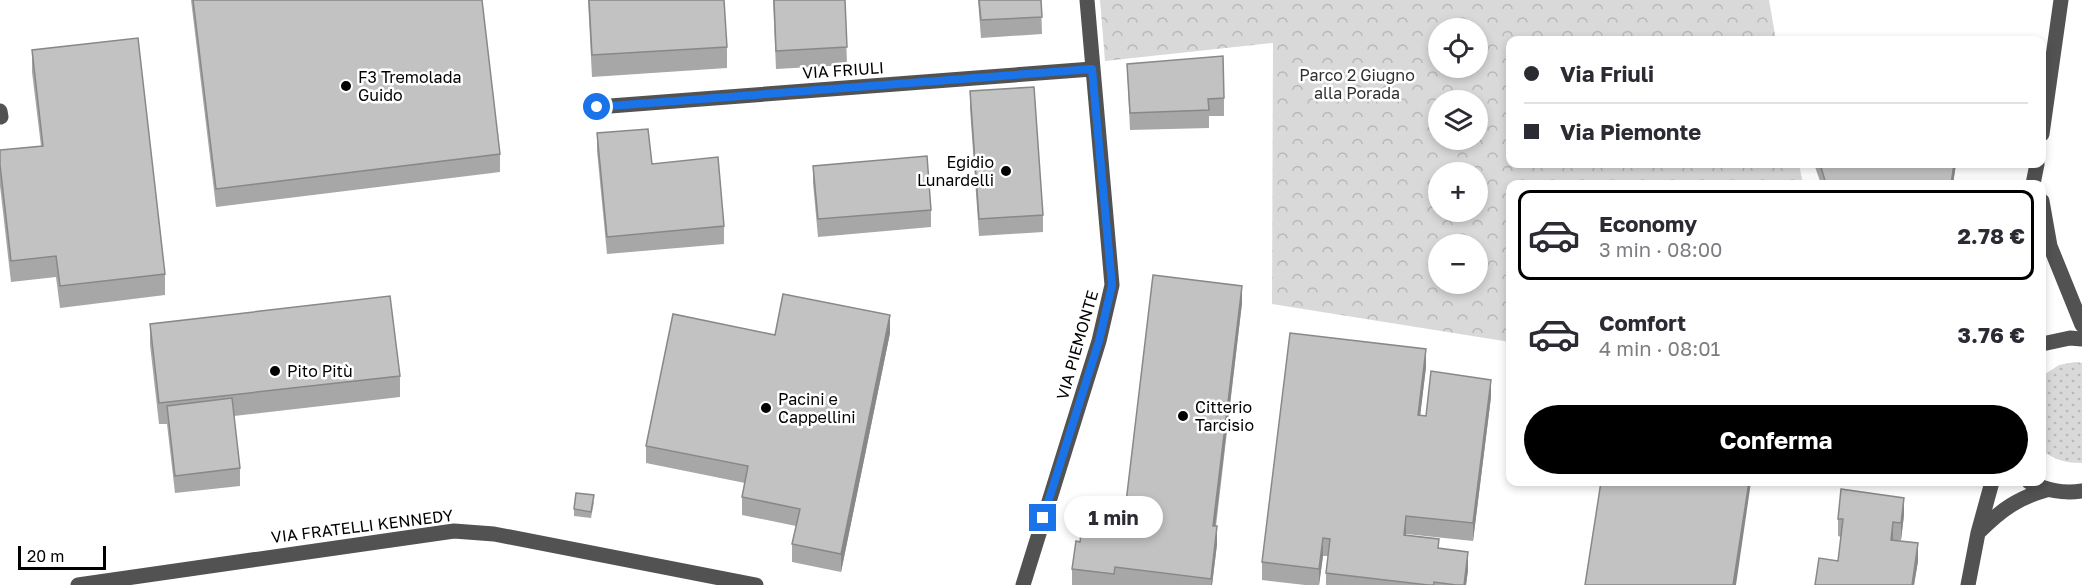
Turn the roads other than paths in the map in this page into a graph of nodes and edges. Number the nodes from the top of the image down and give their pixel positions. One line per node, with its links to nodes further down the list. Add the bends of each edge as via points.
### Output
1 (1087, 0): 3 (street, VIA PIEMONTE)
2 (2061, 0): 4 (street)
3 (1092, 69): 5 (street, VIA FRIULI); 19 (street, VIA PIEMONTE, via 1112,285 1099,341)
4 (2046, 106)
5 (597, 107)
6 (0, 111): 7 (street)
7 (1, 117)
8 (2046, 224): 9 (street, via 2050,246)
9 (2082, 325)
10 (2082, 339): 11 (street)
11 (2046, 343)
12 (1991, 486): 16 (street)
13 (2038, 486): 14 (street)
14 (2046, 490): 15 (street); 16 (street, via 2021,497)
15 (2082, 492)
16 (1977, 533): 20 (street)
17 (78, 585): 18 (street, VIA FRATELLI KENNEDY, via 454,531 494,534)
18 (756, 585)
19 (1023, 585)
20 (1968, 585)

